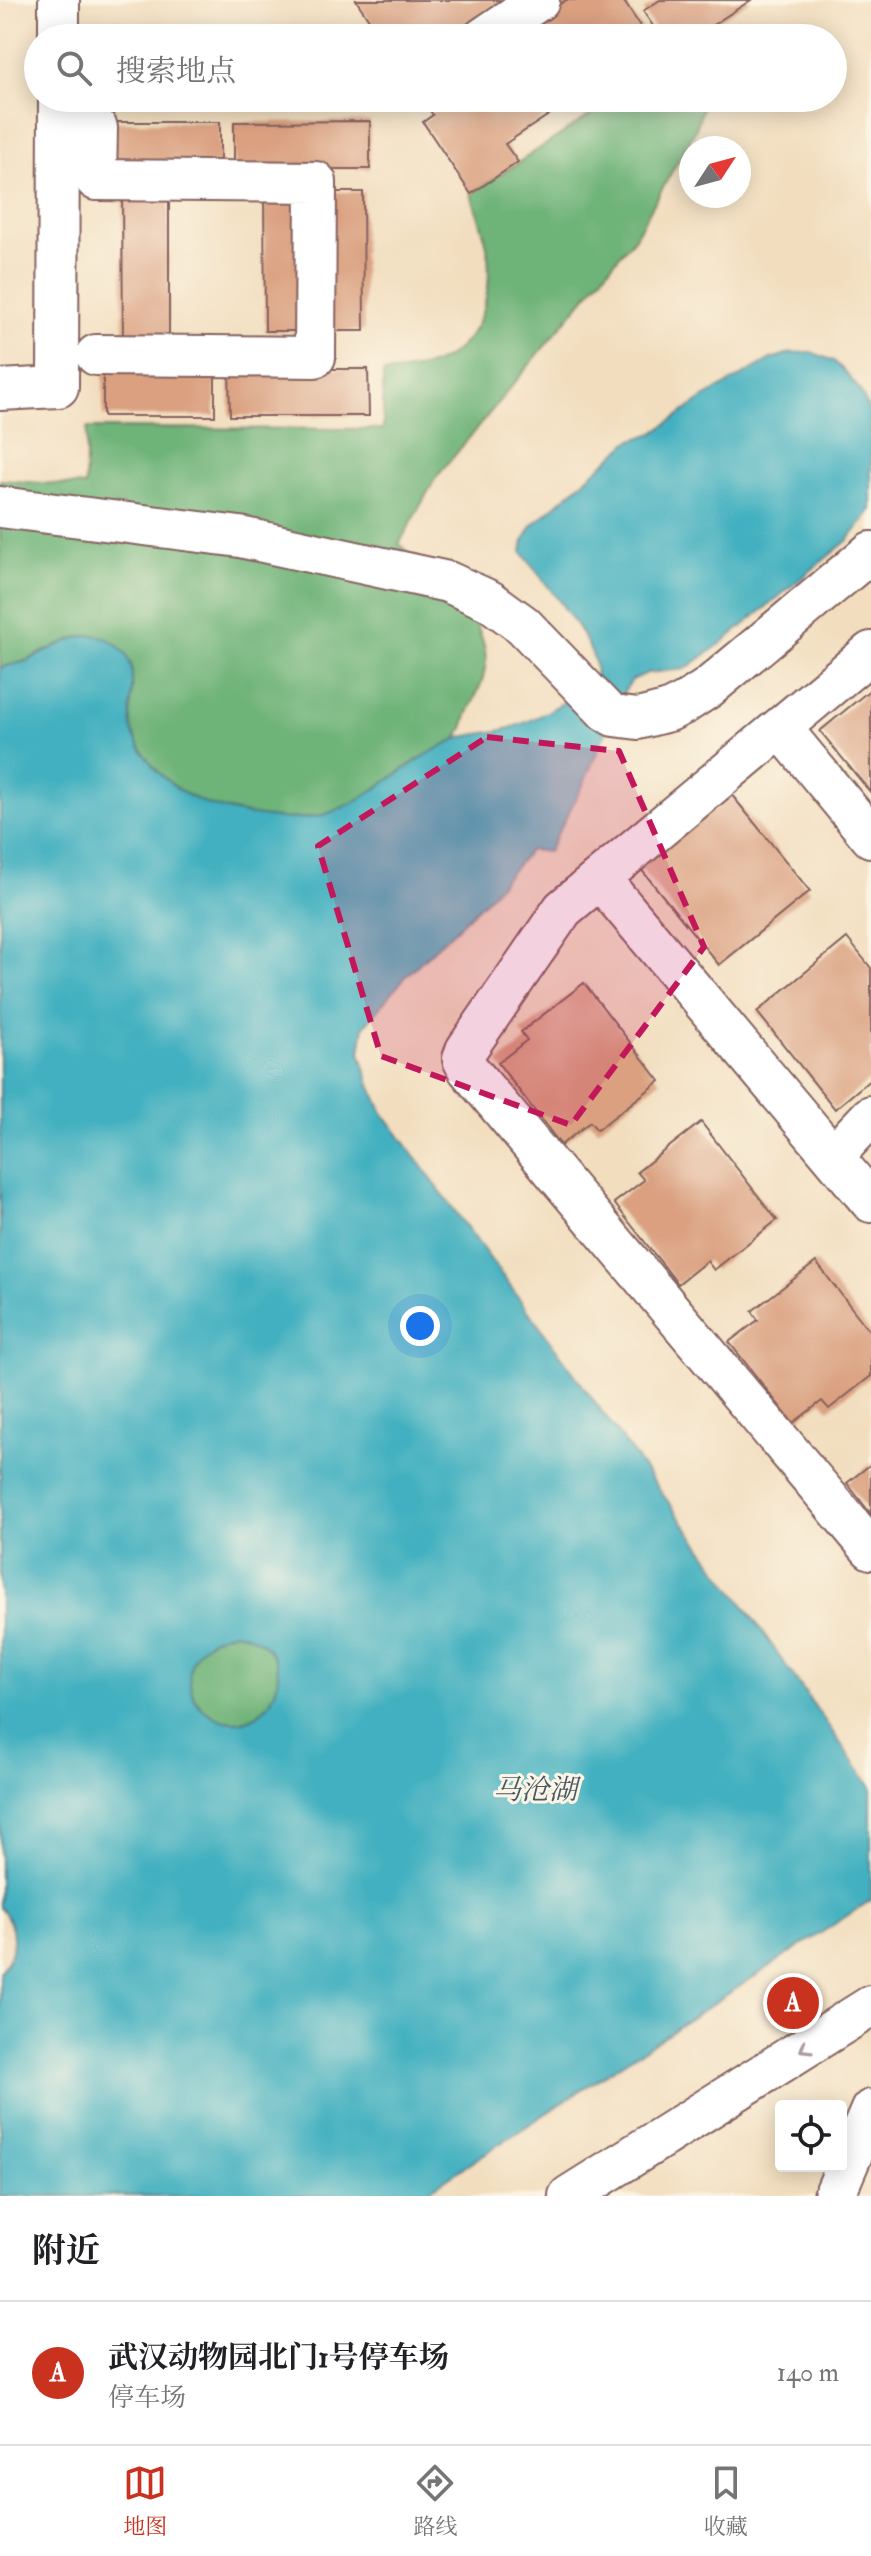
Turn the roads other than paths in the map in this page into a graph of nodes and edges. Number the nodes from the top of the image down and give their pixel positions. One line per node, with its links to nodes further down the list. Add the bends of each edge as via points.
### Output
1 (59, 0): 3 (lane)
2 (539, 0): 4 (lane)
3 (59, 24)
4 (504, 24)
5 (59, 113): 6 (lane, via 97,128 96,180 316,182 315,357); 7 (lane, via 58,387)
6 (96, 355)
7 (0, 390)
8 (0, 507): 9 (lane, via 240,537 448,582 490,601 523,625 606,711 624,719 669,711 708,688)
9 (871, 552)
10 (871, 652): 11 (lane)
11 (781, 728): 12 (lane); 13 (lane)
12 (871, 837)
13 (600, 879): 15 (lane); 17 (lane, via 563,909 463,1059)
14 (871, 1116): 15 (lane)
15 (833, 1156): 16 (lane)
16 (871, 1202)
17 (871, 1549)
18 (871, 2006): 20 (lane, one-way to 20)
19 (871, 2110): 21 (lane)
20 (569, 2196)
21 (834, 2196)

